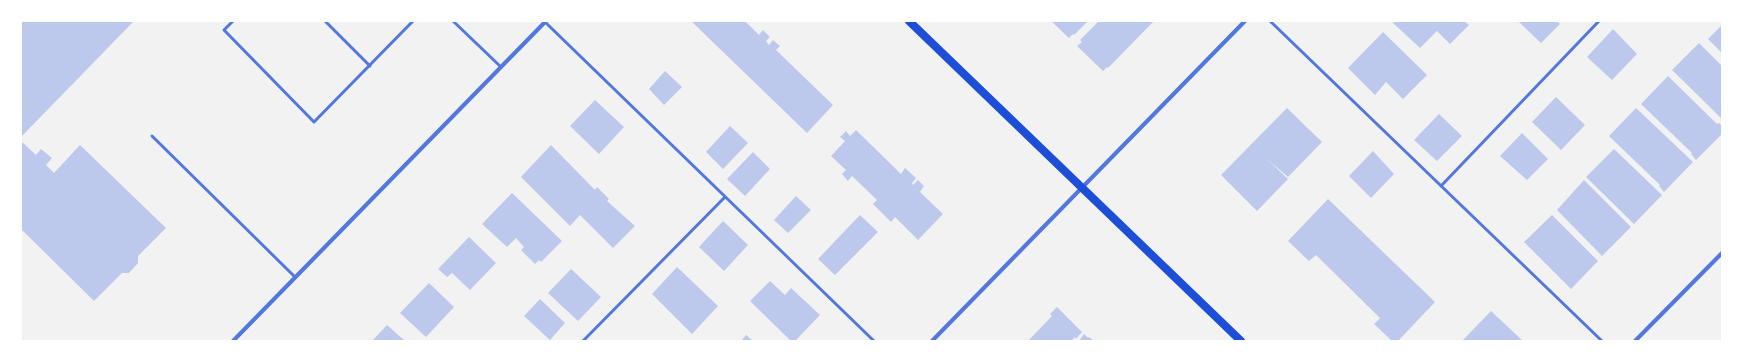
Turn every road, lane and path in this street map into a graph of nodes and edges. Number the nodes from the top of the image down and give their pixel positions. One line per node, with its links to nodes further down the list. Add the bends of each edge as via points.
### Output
1 (233, 21): 10 (lane, via 224,30 314,122)
2 (325, 21): 10 (lane)
3 (413, 21): 10 (lane)
4 (453, 21): 11 (lane)
5 (909, 21): 14 (main road)
6 (1245, 21): 14 (street)
7 (1270, 21): 13 (lane)
8 (1600, 21): 13 (lane)
9 (545, 22): 11 (street); 15 (lane)
10 (370, 66)
11 (501, 67): 17 (street)
12 (152, 136): 17 (lane)
13 (1441, 186): 23 (lane)
14 (1083, 188): 21 (street); 22 (main road)
15 (725, 197): 19 (lane); 20 (lane)
16 (1722, 253): 24 (street)
17 (295, 277): 18 (street)
18 (233, 341)
19 (583, 341)
20 (874, 341)
21 (932, 341)
22 (1241, 341)
23 (1602, 341)
24 (1635, 341)

